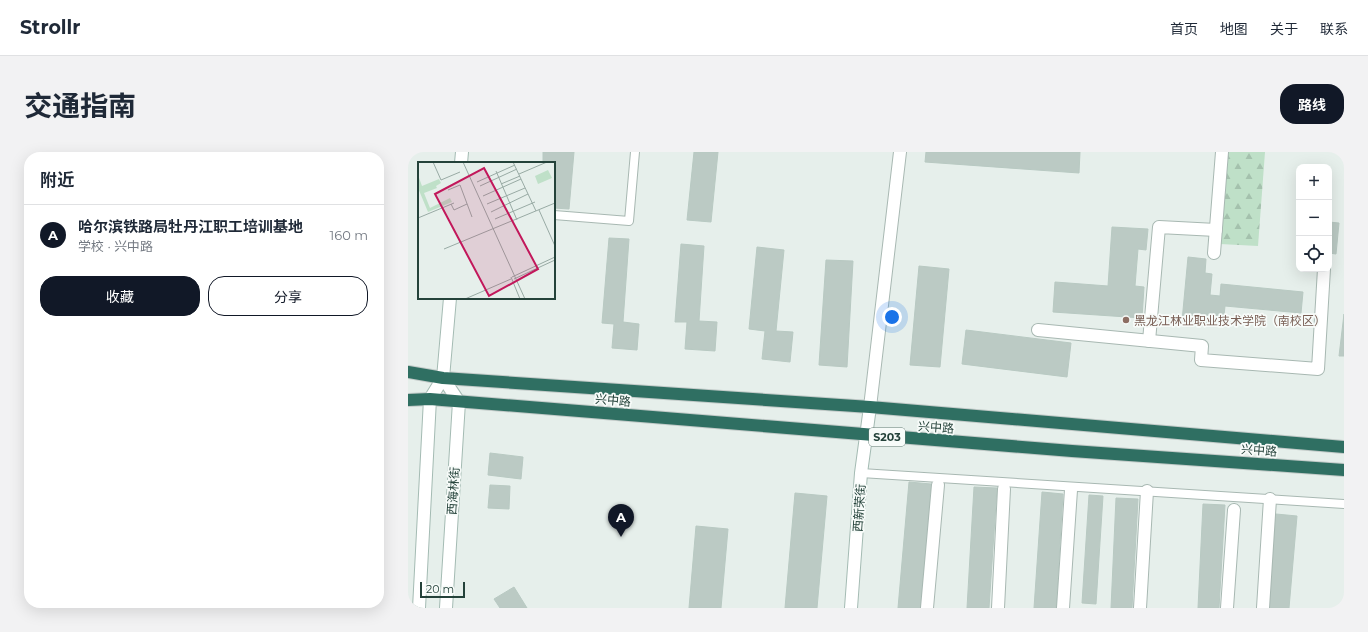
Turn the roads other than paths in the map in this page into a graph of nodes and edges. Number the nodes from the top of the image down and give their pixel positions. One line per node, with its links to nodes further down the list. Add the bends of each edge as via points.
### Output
1 (462, 152): 5 (street)
2 (635, 152): 6 (lane, via 629,221)
3 (900, 152): 18 (street, 西新荣街)
4 (1222, 152): 7 (street)
5 (461, 162)
6 (555, 215)
7 (1216, 230): 8 (street); 12 (street, via 1159,227)
8 (1214, 253)
9 (1324, 272): 12 (street, via 1318,369 1201,360 1202,346)
10 (450, 299): 14 (street)
11 (1038, 330): 12 (street)
12 (1149, 341)
13 (408, 372): 14 (highway, S203)
14 (443, 378): 15 (street); 17 (street); 18 (highway, 兴中路 / S203)
15 (430, 399): 16 (highway, S203); 17 (highway, 兴中路 / S203); 30 (street)
16 (408, 400)
17 (459, 402): 19 (highway, 兴中路 / S203); 31 (street, 西海林街)
18 (870, 407): 19 (street, 西新荣街); 20 (highway, 兴中路 / S203)
19 (866, 436): 21 (highway, 兴中路 / S203); 22 (street, 西新荣街)
20 (1344, 447)
21 (1344, 470)
22 (861, 473): 27 (lane); 32 (street, 西新荣街)
23 (938, 485): 33 (street)
24 (1004, 489): 34 (street)
25 (1071, 490): 35 (street)
26 (1146, 491): 36 (street)
27 (1270, 499): 28 (lane); 38 (street)
28 (1344, 504)
29 (1234, 510): 37 (street)
30 (419, 608)
31 (446, 608)
32 (851, 608)
33 (927, 608)
34 (998, 608)
35 (1063, 608)
36 (1140, 608)
37 (1227, 608)
38 (1263, 608)

